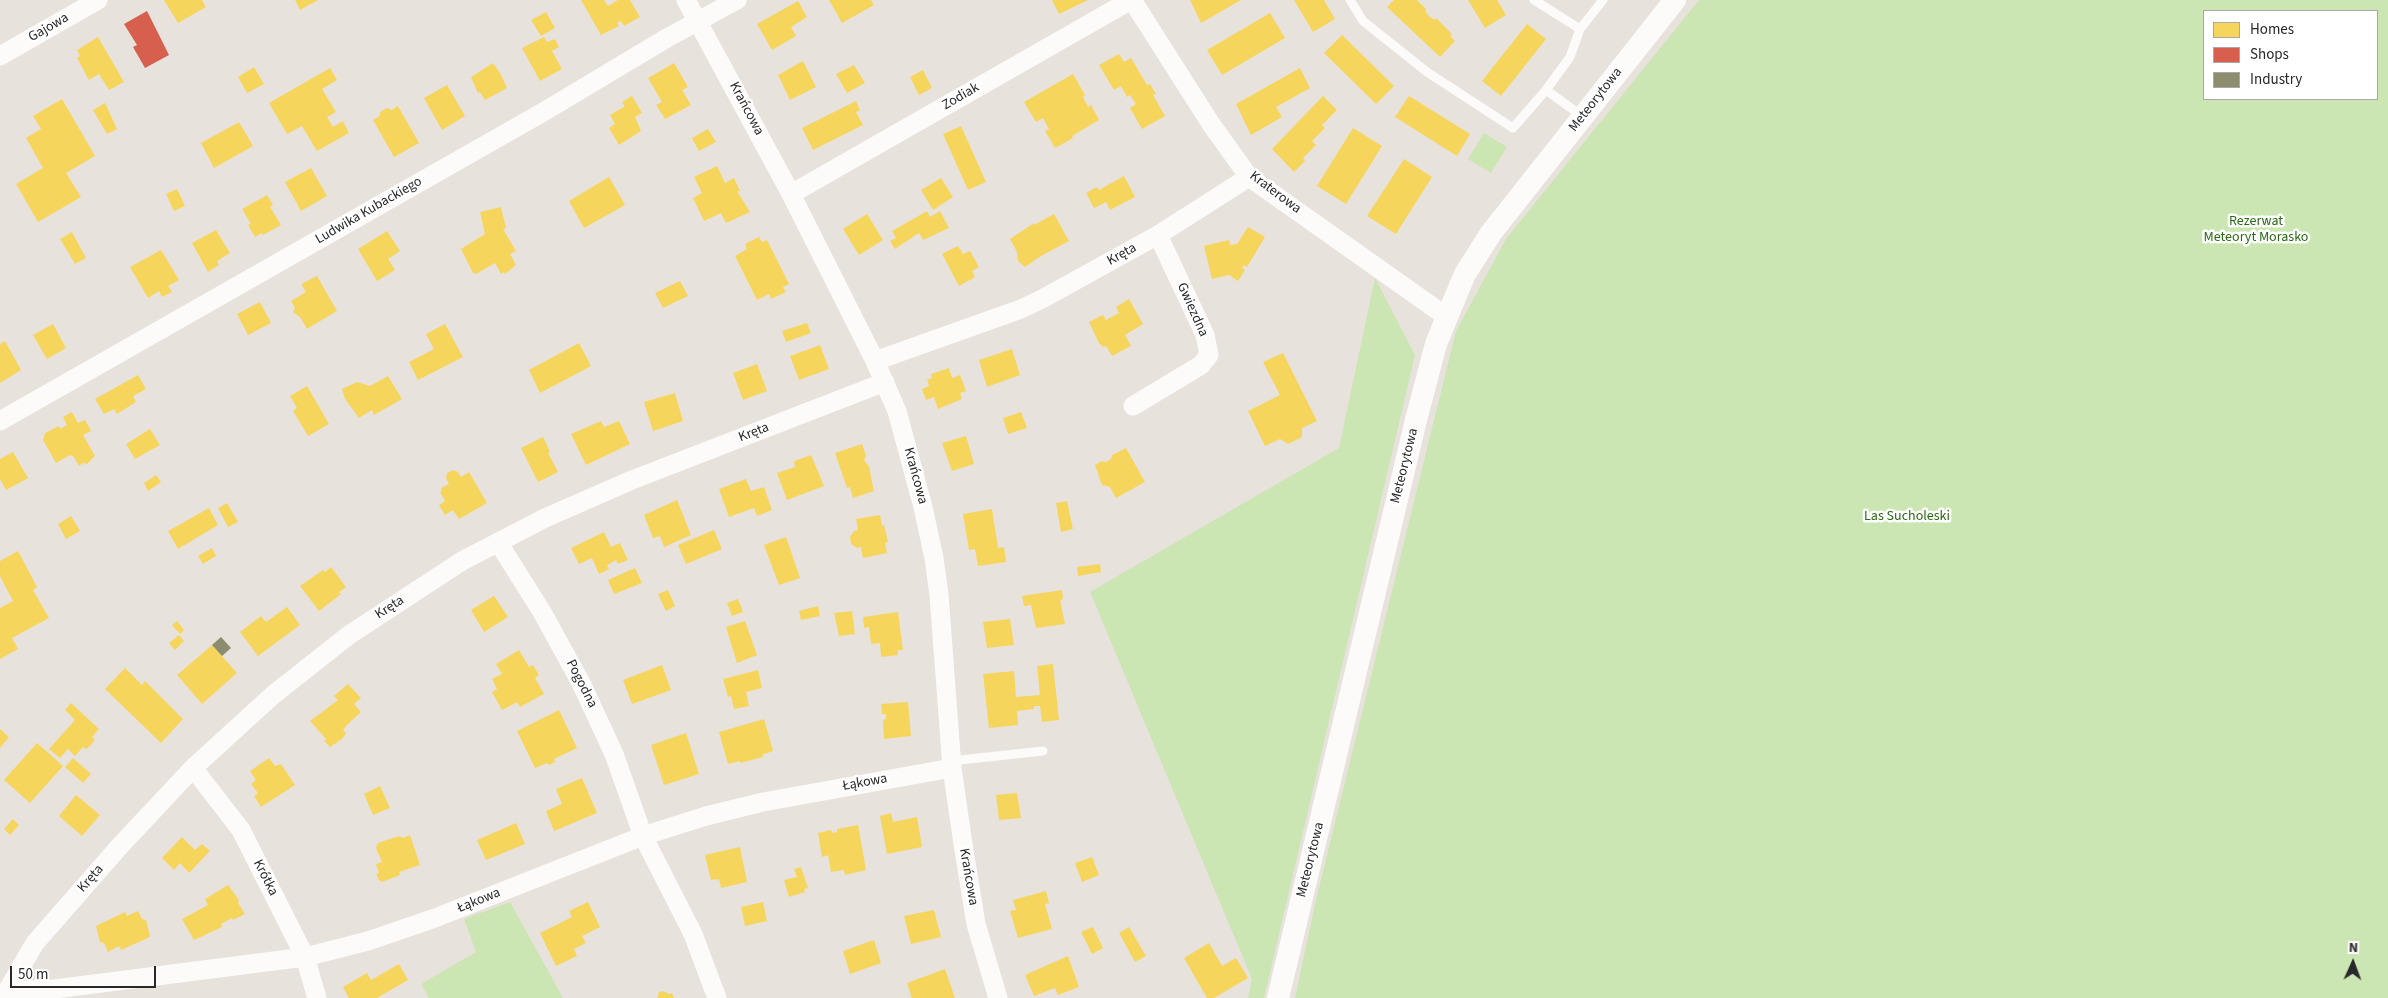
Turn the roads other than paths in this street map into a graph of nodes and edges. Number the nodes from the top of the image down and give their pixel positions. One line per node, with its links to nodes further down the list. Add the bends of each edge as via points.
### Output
1 (98, 0): 11 (street, Gajowa)
2 (686, 0): 9 (street, Krańcowa)
3 (736, 0): 9 (street, Ludwika Kubackiego)
4 (1132, 0): 14 (street, Kraterowa); 15 (street, Zodiak)
5 (1350, 0): 12 (lane, via 1363,21 1426,72 1513,128)
6 (1534, 0): 10 (lane)
7 (1603, 0): 10 (lane)
8 (1675, 0): 13 (street, Meteorytowa)
9 (698, 21): 15 (street, Krańcowa); 21 (street, Ludwika Kubackiego)
10 (1580, 29): 12 (lane, via 1570,57)
11 (0, 56)
12 (1546, 90): 13 (lane)
13 (1583, 116): 17 (street, Meteorytowa, via 1490,233 1465,274)
14 (1249, 177): 16 (street, Kręta); 17 (street, Kraterowa)
15 (791, 194): 18 (street, Krańcowa)
16 (1158, 236): 18 (street, Kręta, via 1021,309); 20 (street, Gwiezdna, via 1204,335 1209,354 1202,365)
17 (1447, 317): 32 (street, Meteorytowa, via 1436,344 1411,439)
18 (875, 361): 19 (street, Krańcowa)
19 (885, 382): 22 (street, Kręta, via 632,480); 24 (street, Krańcowa, via 910,456 934,558)
20 (1133, 406)
21 (0, 421)
22 (498, 542): 25 (street, Kręta, via 462,561 349,635 273,695); 26 (street, Pogodna, via 581,683 614,754)
23 (1043, 751): 24 (lane)
24 (951, 764): 26 (street, Łąkowa, via 763,802); 31 (street, Krańcowa, via 976,924)
25 (193, 768): 27 (street, Krótka, via 241,830); 28 (street, Kręta, via 35,943)
26 (643, 836): 27 (street, Łąkowa, via 434,918 368,941); 30 (street, Pogodna, via 693,934)
27 (305, 957): 28 (street, Łąkowa); 29 (street, Krótka)
28 (4, 994)
29 (317, 998)
30 (717, 998)
31 (998, 998)
32 (1278, 998)

